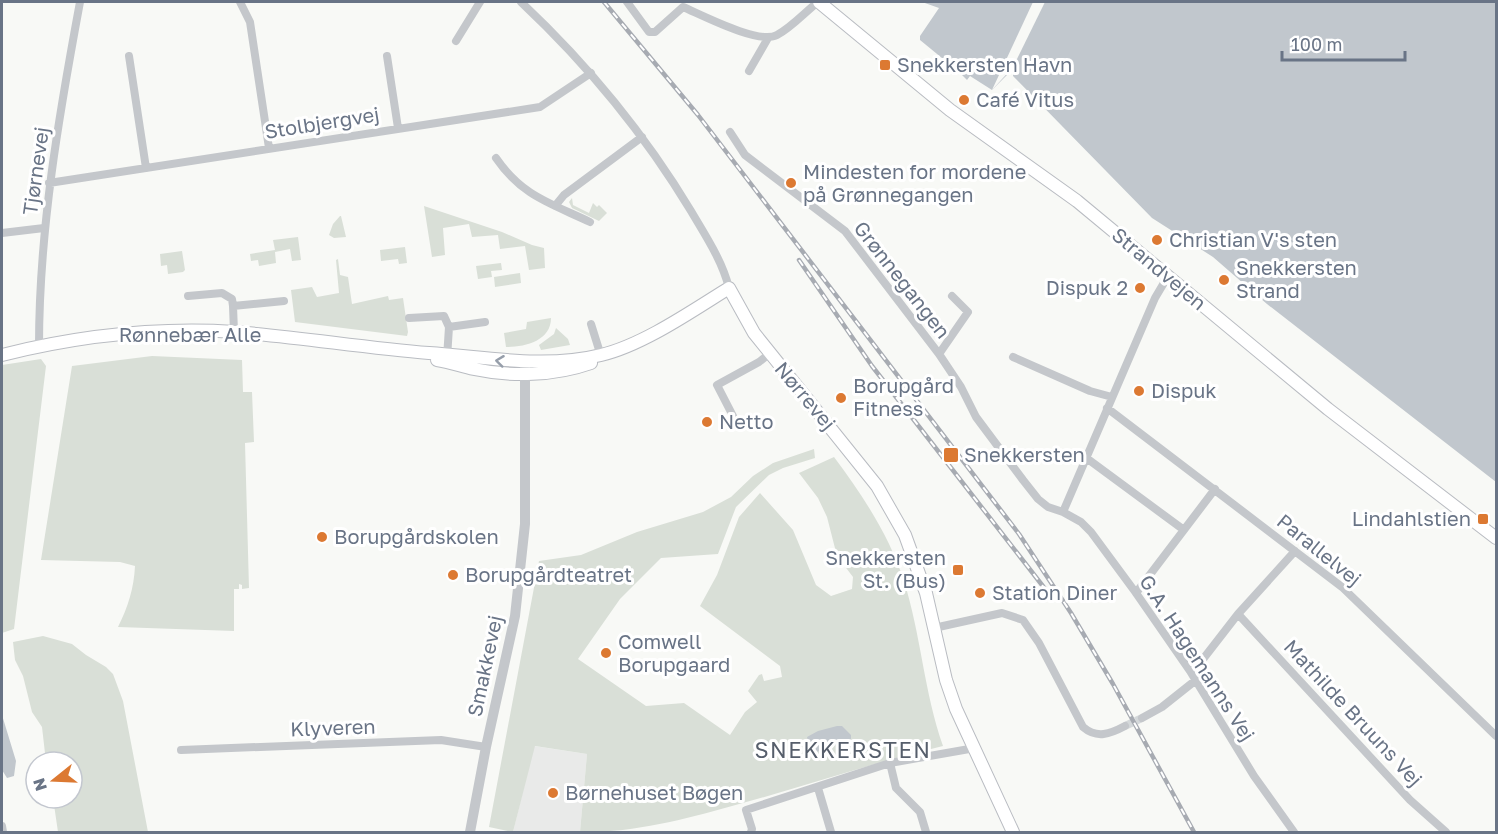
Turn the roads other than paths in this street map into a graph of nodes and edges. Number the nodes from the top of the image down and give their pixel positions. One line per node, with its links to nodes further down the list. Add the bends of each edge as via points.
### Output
1 (81, 2): 19 (street, Tjørnevej)
2 (240, 2): 16 (street, via 250,22)
3 (480, 2): 8 (street)
4 (521, 2): 12 (street, Nørrevej)
5 (627, 2): 7 (street, via 649,32 655,32 683,7)
6 (818, 2): 7 (street, via 777,36); 24 (main road, Strandvejen, via 950,110 1077,201)
7 (768, 38): 11 (street)
8 (456, 41)
9 (129, 56): 18 (street)
10 (387, 56): 13 (street)
11 (749, 71)
12 (591, 73): 13 (street, Stolbjergvej, via 540,107); 15 (street, Nørrevej)
13 (398, 128): 16 (street, Stolbjergvej)
14 (730, 132): 37 (street, Grønnegangen, via 745,155 845,231)
15 (642, 137): 20 (street, via 564,195); 25 (street, Nørrevej, via 704,233)
16 (269, 148): 18 (street, Stolbjergvej)
17 (496, 158): 20 (street, via 519,186)
18 (146, 168): 19 (street, Stolbjergvej)
19 (49, 183): 22 (street, Tjørnevej)
20 (555, 206): 21 (street)
21 (590, 222)
22 (44, 228): 23 (street); 35 (street, Tjørnevej)
23 (2, 233)
24 (1168, 276): 43 (street); 50 (main road, Strandvejen, via 1328,409)
25 (729, 288): 36 (main road, Nørrevej); 39 (main road, Rønnebær Alle, via 640,340)
26 (188, 296): 29 (street, via 222,293 232,299)
27 (952, 296): 37 (street, Grønnegangen, via 968,312)
28 (284, 301): 29 (street)
29 (233, 306): 34 (street)
30 (409, 318): 33 (street, via 444,316)
31 (485, 322): 33 (street)
32 (591, 324): 39 (street)
33 (449, 327): 41 (street)
34 (234, 332): 35 (main road, Rønnebær Alle, via 125,333); 41 (main road, Rønnebær Alle)
35 (39, 346): 38 (main road, Rønnebær Alle)
36 (769, 354): 45 (street, via 717,385); 54 (main road, Nørrevej, via 891,507 917,564)
37 (939, 354): 48 (street, Grønnegangen, via 976,417 1033,493 1048,507)
38 (2, 355)
39 (600, 356): 42 (main road, Rønnebær Alle, via 575,368)
40 (1013, 357): 43 (street)
41 (447, 358): 42 (main road, Rønnebær Alle)
42 (525, 368): 60 (street, Smakkevej, via 522,556 515,616)
43 (1112, 397): 44 (street)
44 (1107, 408): 46 (street); 47 (street, Parallelvej)
45 (733, 416)
46 (1085, 457): 48 (street); 49 (street)
47 (1215, 489): 49 (street); 51 (street, Parallelvej)
48 (1063, 512): 52 (street, G.A. Hagemanns Vej, via 1091,532)
49 (1184, 530): 52 (street)
50 (1497, 538)
51 (1294, 551): 53 (street); 59 (street, Parallelvej, via 1342,587)
52 (1136, 593): 55 (street, G.A. Hagemanns Vej)
53 (1238, 614): 55 (street); 73 (street, Mathilde Bruuns Vej, via 1410,800)
54 (934, 628): 58 (street, via 1002,613 1023,620 1083,727 1100,735); 61 (main road, Nørrevej, via 946,680)
55 (1190, 671): 56 (street, G.A. Hagemanns Vej)
56 (1196, 680): 57 (street); 72 (street, G.A. Hagemanns Vej, via 1254,776)
57 (1142, 718)
58 (1125, 726)
59 (1497, 736)
60 (486, 747): 62 (street, Klyveren, via 441,740); 67 (street, Smakkevej)
61 (975, 748): 63 (street); 71 (main road, Nørrevej)
62 (181, 750)
63 (890, 763): 64 (street); 70 (street, via 896,788 920,812)
64 (818, 788): 68 (street, via 746,810); 69 (street)
65 (2, 826): 66 (street)
66 (3, 832)
67 (470, 832)
68 (751, 832)
69 (831, 832)
70 (926, 832)
71 (1013, 832)
72 (1294, 832)
73 (1446, 832)

